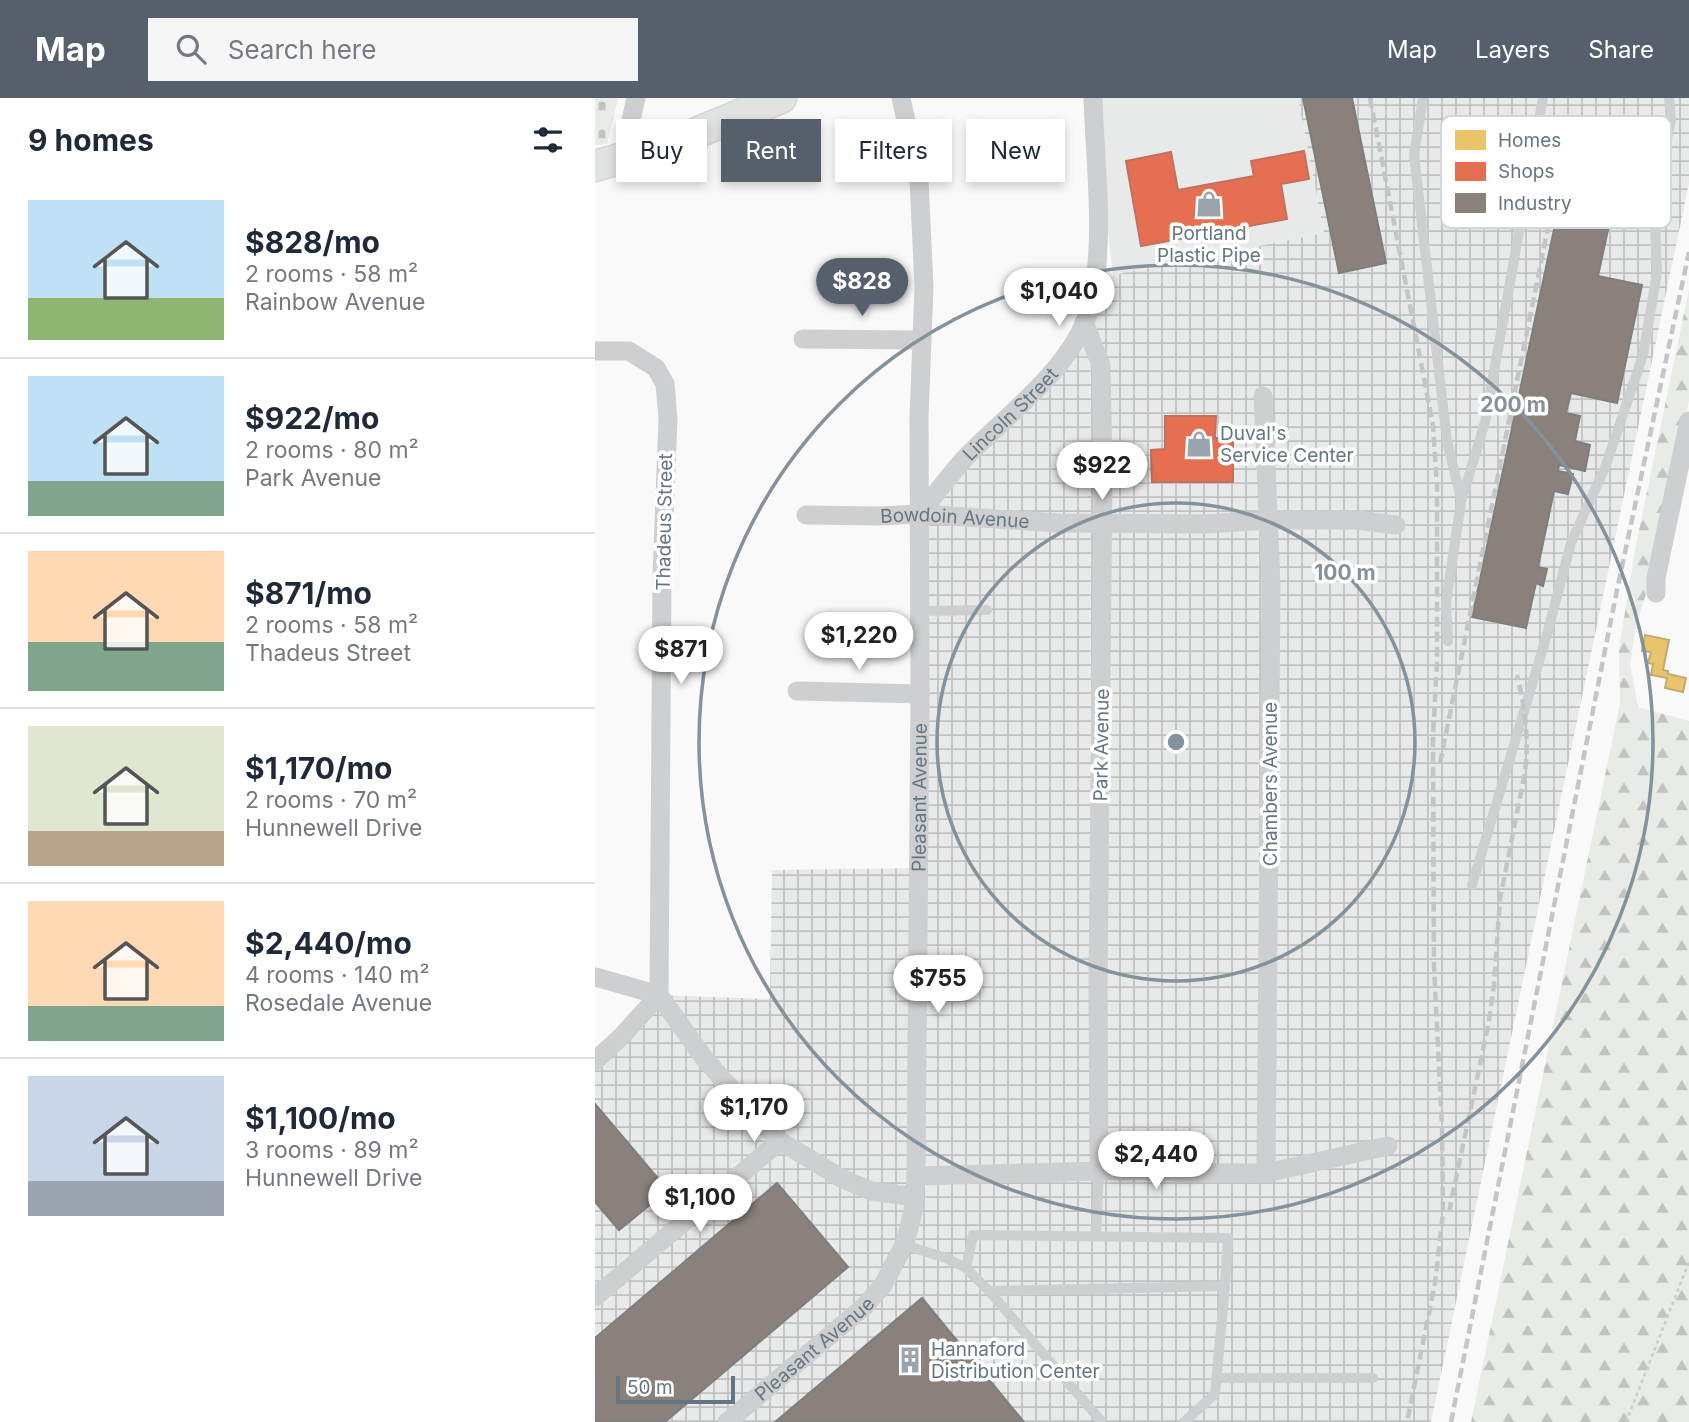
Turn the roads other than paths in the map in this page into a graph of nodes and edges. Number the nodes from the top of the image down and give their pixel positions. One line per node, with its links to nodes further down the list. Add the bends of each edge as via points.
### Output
1 (636, 98): 10 (street)
2 (781, 98): 10 (main road, via 662,147)
3 (901, 98): 15 (street, Pleasant Avenue, via 920,192)
4 (1093, 98): 13 (street, Lincoln Street, via 1098,252 1092,302)
5 (1423, 98): 19 (lane, via 1415,155 1447,441)
6 (1543, 98): 8 (lane)
7 (1669, 98): 9 (lane)
8 (1540, 116)
9 (1671, 116)
10 (608, 163)
11 (1520, 228): 19 (lane, via 1485,422)
12 (1655, 228): 31 (lane, via 1657,273 1643,355 1606,465 1571,543)
13 (1084, 322): 21 (street, Lincoln Street, via 1072,346 1035,392 967,457); 23 (street, Park Avenue, via 1101,365)
14 (803, 339): 15 (street)
15 (921, 340): 21 (street, Pleasant Avenue)
16 (595, 351): 33 (street, Thadeus Street, via 629,352 656,368 664,384 668,419)
17 (1263, 396): 22 (street, Chambers Avenue)
18 (1689, 421): 25 (street)
19 (1461, 502): 28 (lane, via 1446,603)
20 (806, 514): 21 (street, Bowdoin Avenue)
21 (920, 514): 23 (street, Bowdoin Avenue); 27 (street, Pleasant Avenue)
22 (1270, 520): 23 (street, Bowdoin Avenue); 24 (street, Bowdoin Avenue); 38 (street, Chambers Avenue)
23 (1103, 522): 37 (street, Park Avenue)
24 (1397, 525)
25 (1656, 593)
26 (987, 610): 27 (lane)
27 (920, 611): 30 (street, Pleasant Avenue)
28 (1448, 641)
29 (797, 691): 30 (street)
30 (920, 694): 39 (street, Pleasant Avenue)
31 (1472, 885)
32 (595, 977): 33 (street)
33 (659, 995): 34 (street); 35 (street, via 704,1058)
34 (595, 1060)
35 (780, 1141): 40 (street, via 871,1191); 46 (street)
36 (1388, 1146): 38 (street)
37 (1099, 1171): 38 (street); 39 (street); 41 (lane)
38 (1266, 1173)
39 (916, 1176): 40 (street, Pleasant Avenue)
40 (915, 1196): 42 (street, Pleasant Avenue)
41 (1096, 1236): 43 (lane, via 973,1235); 44 (lane, via 1228,1238)
42 (904, 1245): 43 (lane); 49 (street, Pleasant Avenue, via 883,1285 865,1306)
43 (966, 1268): 45 (lane)
44 (1225, 1286): 45 (lane); 47 (lane)
45 (989, 1291): 50 (lane)
46 (595, 1297)
47 (1218, 1378): 48 (lane); 51 (lane, via 1215,1394)
48 (1373, 1378)
49 (727, 1422)
50 (1103, 1422)
51 (1184, 1422)

